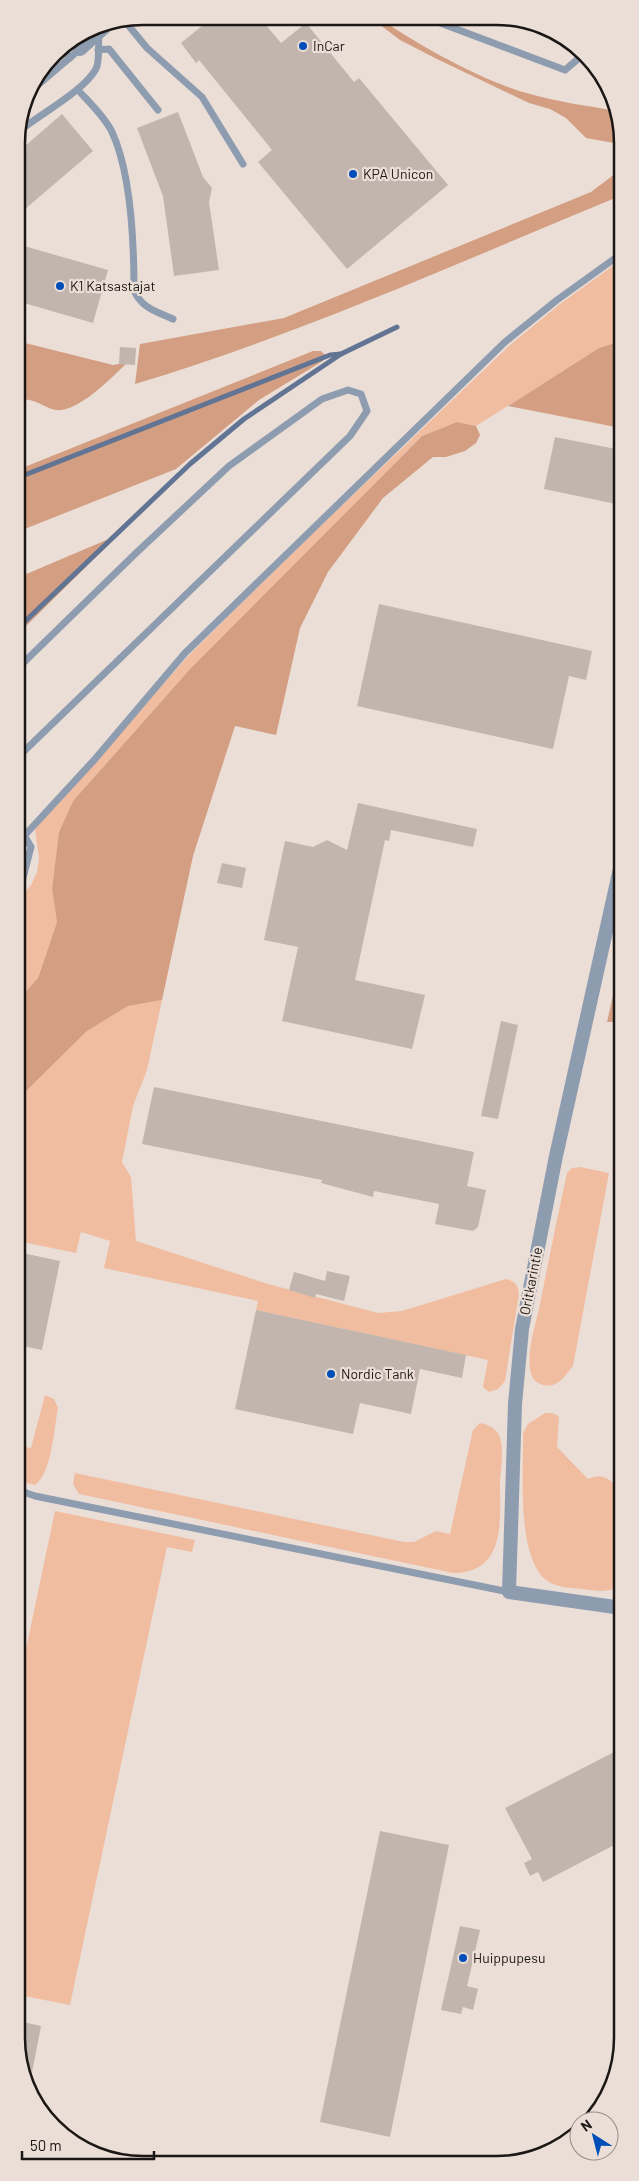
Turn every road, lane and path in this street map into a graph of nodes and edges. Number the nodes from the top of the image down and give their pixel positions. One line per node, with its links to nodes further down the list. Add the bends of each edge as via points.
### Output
1 (446, 25): 8 (lane, via 565,70)
2 (129, 26): 13 (lane, via 147,48 202,97)
3 (103, 32): 5 (lane)
4 (96, 35): 7 (street)
5 (98, 50): 10 (lane, via 96,68); 11 (lane, via 109,49)
6 (69, 51): 7 (lane)
7 (75, 54): 9 (lane)
8 (578, 59)
9 (43, 81)
10 (78, 90): 12 (lane); 15 (lane, via 111,131 120,158 134,238 134,290 150,309)
11 (158, 110)
12 (26, 125)
13 (243, 164)
14 (614, 258): 18 (lane, via 506,342 185,653)
15 (173, 318)
16 (25, 661): 17 (lane, via 230,466 322,399 348,390 361,394 367,411 350,436)
17 (25, 750)
18 (25, 835): 19 (lane, via 31,846)
19 (25, 870)
20 (614, 895): 22 (street, Oritkarintie, via 556,1156 522,1328 515,1404)
21 (25, 1492): 22 (lane)
22 (509, 1592): 23 (street)
23 (614, 1607)

